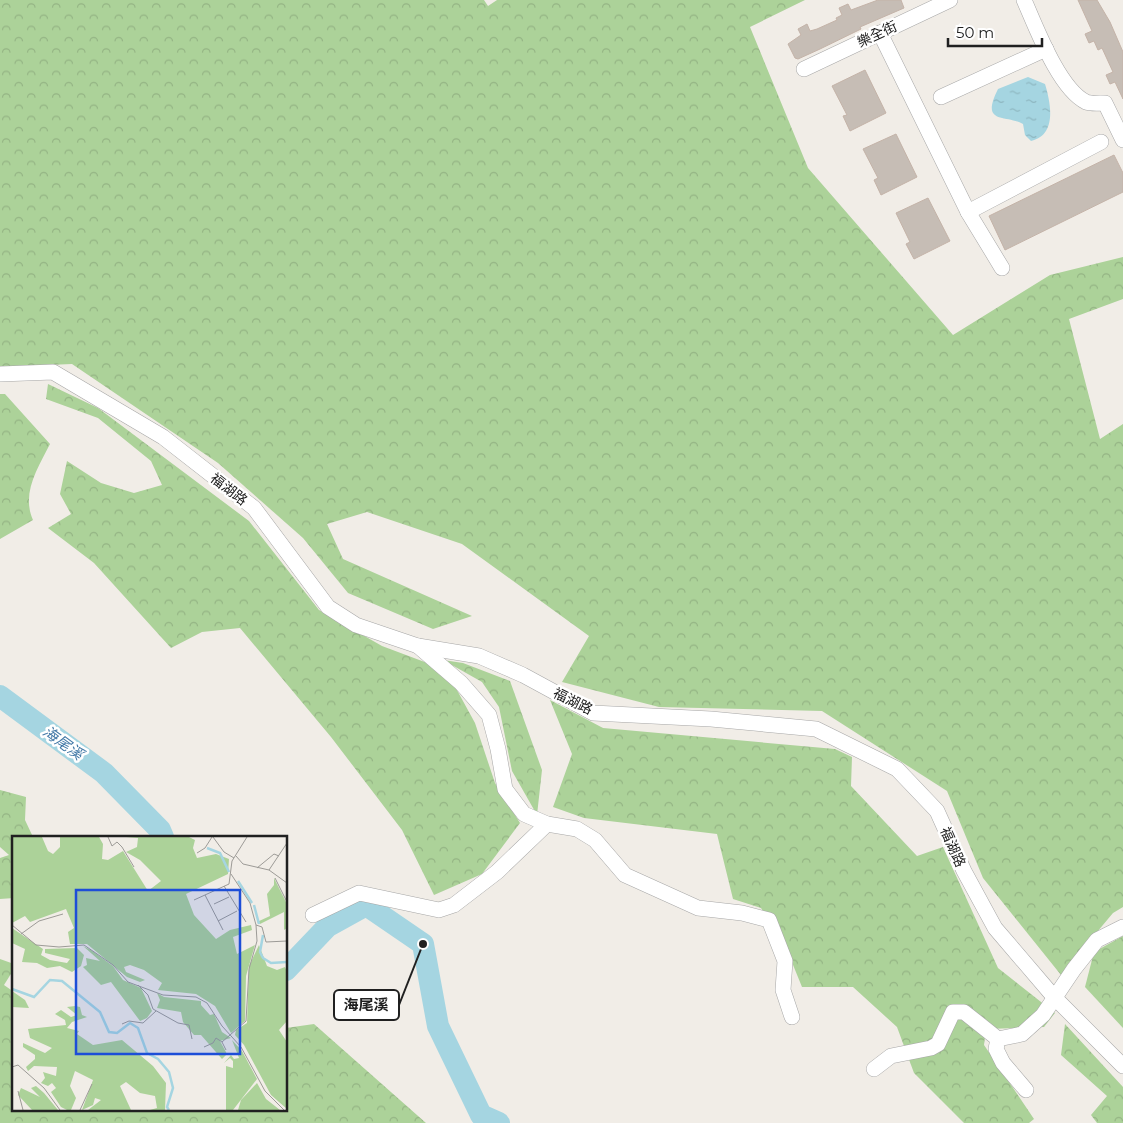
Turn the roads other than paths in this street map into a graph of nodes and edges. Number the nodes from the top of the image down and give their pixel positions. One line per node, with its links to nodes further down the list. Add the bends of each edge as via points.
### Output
1 (950, 0): 3 (street, 樂全街)
2 (1024, 0): 4 (street)
3 (880, 32): 5 (street, 樂全街); 9 (street)
4 (1046, 49): 6 (street); 7 (street, via 1070,90 1087,102 1105,103)
5 (804, 69)
6 (941, 97)
7 (1123, 140)
8 (1101, 142): 9 (street)
9 (968, 212): 10 (street)
10 (1002, 268)
11 (0, 374): 12 (street, 福湖路, via 53,372 163,437 254,508 328,607 356,625)
12 (418, 646): 13 (street, via 461,683 489,715 505,789 524,814); 16 (street, 福湖路, via 480,656 593,713 816,729 897,769 937,811 964,872 995,928)
13 (548, 824): 14 (street, via 497,872 454,905 438,910 359,893); 17 (street, via 577,829 595,840 625,875 698,908 769,920 785,961 783,990)
14 (313, 915)
15 (1123, 927): 16 (street, via 1098,940)
16 (1054, 997): 18 (street, via 1043,1015 1022,1034); 19 (street, 福湖路)
17 (792, 1017)
18 (998, 1039): 20 (street, via 964,1012 952,1012 938,1044 891,1056); 21 (street, via 996,1049)
19 (1123, 1066)
20 (874, 1069)
21 (1026, 1090)

